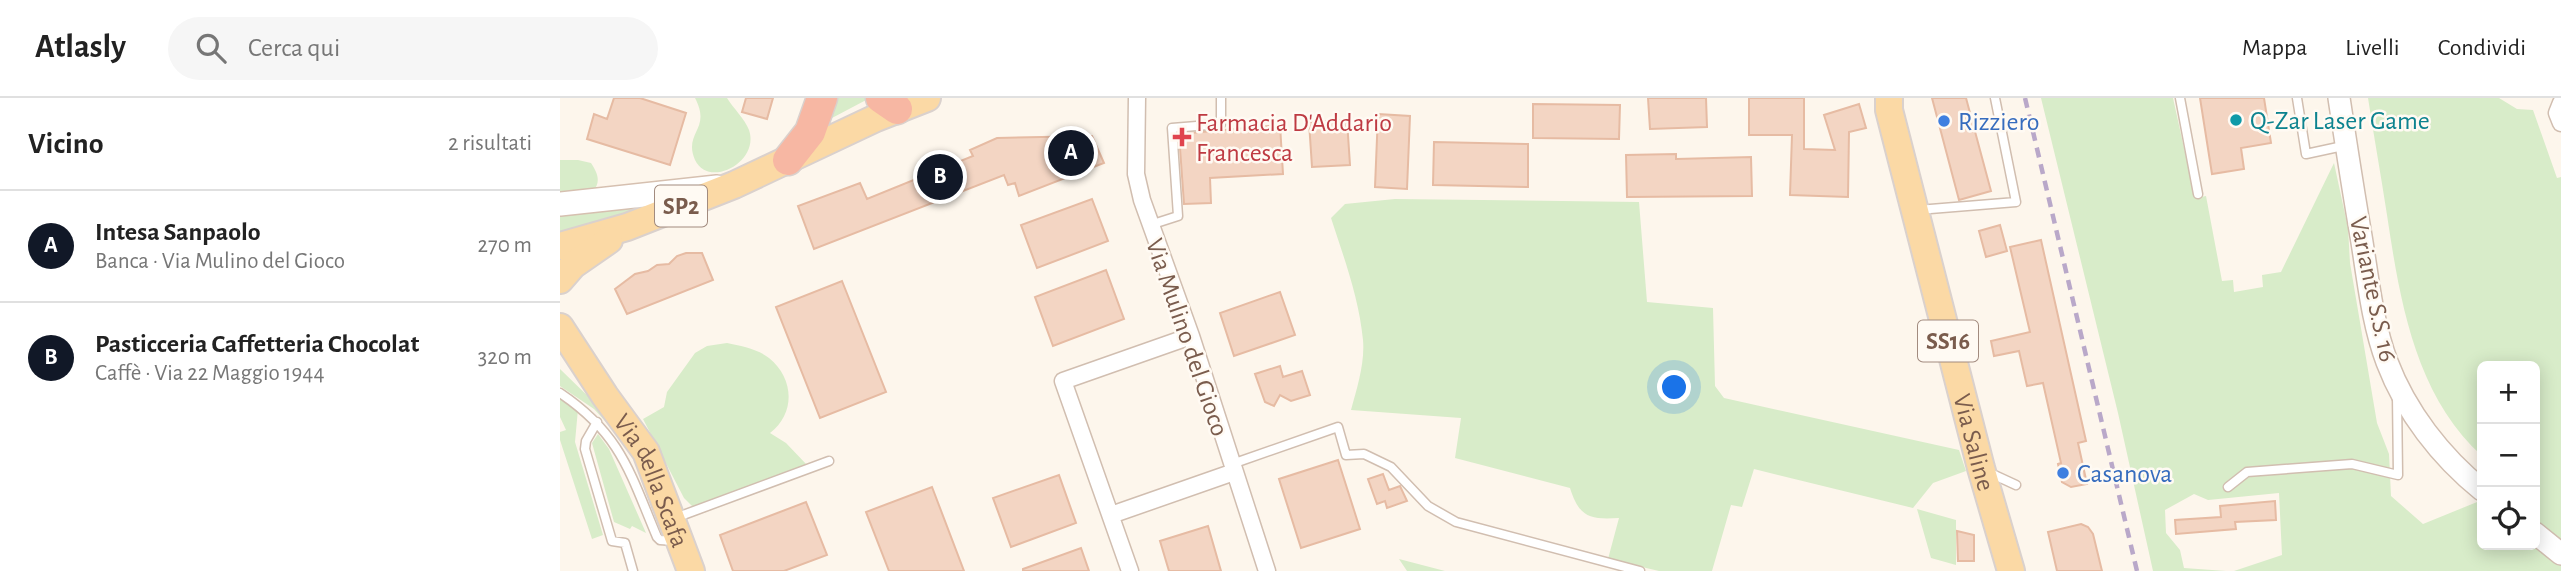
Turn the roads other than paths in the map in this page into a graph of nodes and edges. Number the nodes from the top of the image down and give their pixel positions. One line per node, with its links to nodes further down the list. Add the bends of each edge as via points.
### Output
1 (822, 98): 13 (highway, via 810,132)
2 (1137, 98): 20 (street, Via Mulino del Gioco, via 1136,174)
3 (1221, 98): 20 (lane, via 1221,124 1172,128 1178,216)
4 (1995, 98): 19 (lane, via 2016,202)
5 (2180, 98): 16 (lane)
6 (2297, 98): 12 (lane, via 2306,154)
7 (2339, 98): 12 (street, Variante S.S. 16)
8 (906, 101): 13 (main road, SP2)
9 (1886, 102): 19 (main road, Via Saline / SS16)
10 (2561, 103): 11 (street, via 2557,113)
11 (2561, 123)
12 (2346, 145): 27 (street, Variante S.S. 16, via 2371,300)
13 (788, 160): 14 (main road, SP2)
14 (734, 185): 17 (main road); 21 (main road, SP2)
15 (560, 194): 17 (lane)
16 (2198, 194)
17 (612, 198): 18 (main road)
18 (560, 204)
19 (1915, 210): 33 (main road, Via Saline / SS16)
20 (1150, 225): 25 (street, Via Mulino del Gioco)
21 (628, 227): 22 (main road, SP2); 23 (main road, SP2, via 573,265)
22 (560, 246)
23 (560, 280)
24 (560, 327): 29 (main road, Via della Scafa)
25 (1191, 336): 32 (street, Via Mulino del Gioco); 37 (street, via 1063,381)
26 (560, 359): 29 (main road, Via della Scafa)
27 (2398, 383): 35 (lane, via 2398,475 2352,464 2247,472); 36 (street, Variante S.S. 16, via 2439,450)
28 (560, 393): 30 (lane)
29 (606, 396): 38 (main road, Via della Scafa, via 646,452)
30 (597, 422): 38 (lane, via 625,460 657,537 660,540); 41 (lane, via 585,449 612,541 625,543)
31 (829, 461): 38 (lane)
32 (1232, 468): 37 (street); 44 (street, Via Mulino del Gioco); 45 (lane, via 1338,427 1346,455 1364,454 1391,467 1428,506 1456,522)
33 (1981, 468): 34 (lane); 46 (main road, Via Saline / SS16)
34 (2016, 485)
35 (2228, 487)
36 (2478, 487)
37 (1111, 515): 43 (street)
38 (676, 530): 42 (main road, Via della Scafa)
39 (2540, 537): 40 (street)
40 (2561, 554)
41 (633, 571)
42 (691, 571)
43 (1130, 571)
44 (1267, 571)
45 (1640, 571)
46 (2011, 571)

